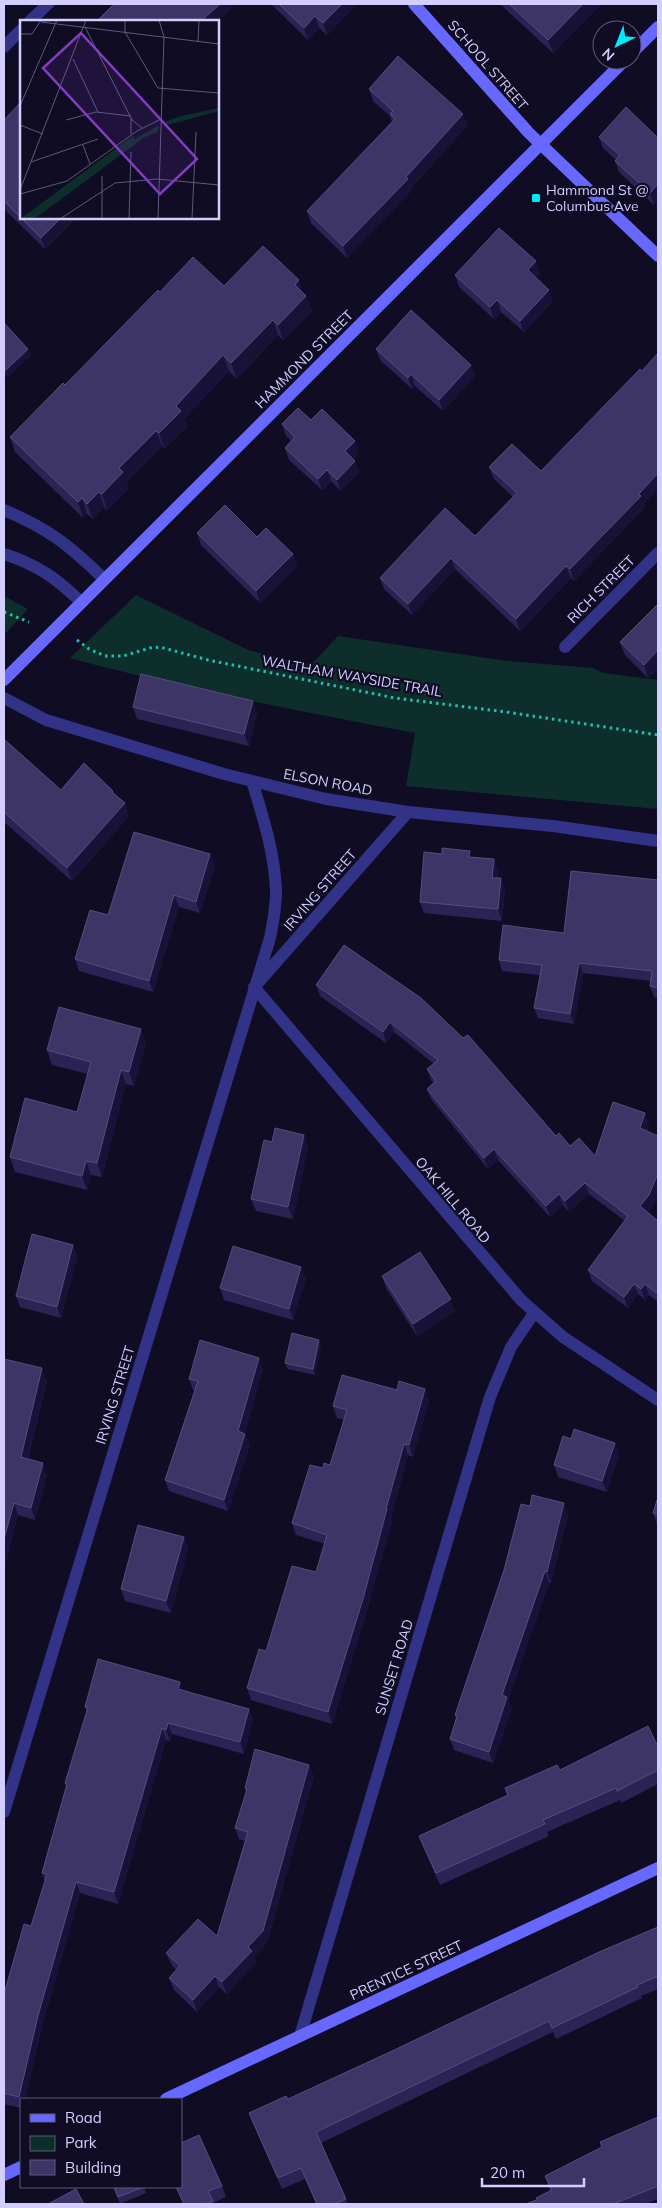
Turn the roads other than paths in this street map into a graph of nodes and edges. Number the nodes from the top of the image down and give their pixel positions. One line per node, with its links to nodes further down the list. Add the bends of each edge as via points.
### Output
1 (48, 4): 3 (street)
2 (414, 4): 9 (street, SCHOOL STREET)
3 (31, 20)
4 (658, 27): 6 (street)
5 (20, 31): 7 (street)
6 (642, 43)
7 (4, 47)
8 (615, 70): 9 (street, HAMMOND STREET)
9 (540, 145): 10 (street, SCHOOL STREET); 14 (street, HAMMOND STREET)
10 (658, 256)
11 (4, 510): 14 (street, via 55,536)
12 (658, 553): 16 (street, RICH STREET)
13 (4, 554): 15 (street, via 46,572)
14 (104, 580): 15 (street, HAMMOND STREET)
15 (81, 602): 17 (street, HAMMOND STREET)
16 (565, 647)
17 (4, 680)
18 (4, 698): 19 (street, ELSON ROAD, via 46,720)
19 (252, 781): 20 (street, ELSON ROAD, via 326,799); 22 (street, IRVING STREET, via 267,833 276,891 270,938)
20 (408, 812): 21 (street, ELSON ROAD, via 544,824); 22 (street, IRVING STREET)
21 (658, 842)
22 (254, 987): 23 (street, OAK HILL ROAD, via 495,1272); 25 (street, IRVING STREET)
23 (534, 1313): 24 (street, OAK HILL ROAD, via 593,1358); 27 (street, SUNSET ROAD, via 511,1347 490,1397)
24 (658, 1400)
25 (4, 1812)
26 (658, 1868): 27 (street, PRENTICE STREET)
27 (300, 2036): 28 (street, PRENTICE STREET)
28 (168, 2098)
29 (20, 2167): 30 (street)
30 (4, 2175)

